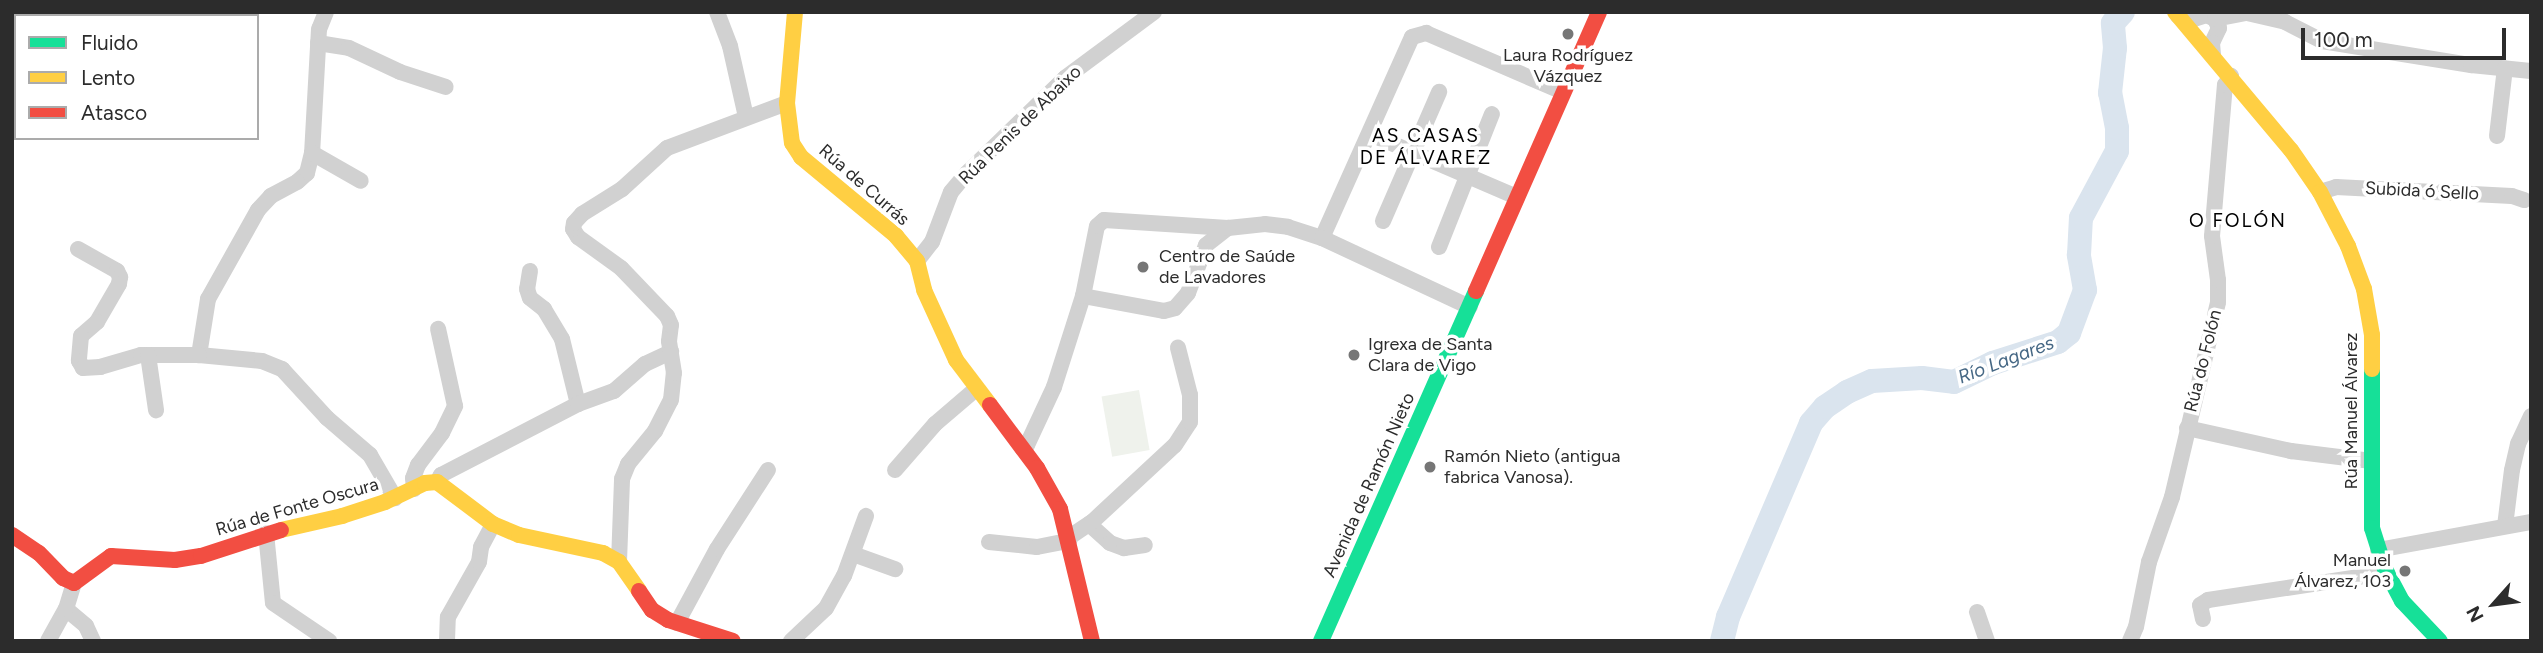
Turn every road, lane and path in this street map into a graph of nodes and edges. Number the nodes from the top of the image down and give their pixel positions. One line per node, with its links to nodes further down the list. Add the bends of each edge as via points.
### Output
1 (326, 12): 11 (street)
2 (717, 12): 21 (street)
3 (795, 12): 19 (street, Rúa de Currás)
4 (1154, 12): 38 (street, Rúa Penis de Abaixo, via 1065,79 966,174 951,192 932,242)
5 (1599, 12): 18 (street, Avenida de Ramón Nieto)
6 (2177, 14): 8 (street); 9 (street, Rúa Manuel Álvarez)
7 (2218, 16): 8 (street); 10 (street); 13 (street, via 2247,13 2285,22 2322,41)
8 (2198, 19): 9 (street)
9 (2197, 37): 10 (street); 12 (street, Rúa Manuel Álvarez)
10 (2214, 37): 12 (street)
11 (318, 43): 16 (street, via 349,48); 25 (street)
12 (2213, 55): 15 (street, Rúa Manuel Álvarez)
13 (2505, 68): 14 (street); 23 (street)
14 (2531, 71)
15 (2231, 76): 28 (street, Rúa Manuel Álvarez); 51 (street, Rúa do Folón, via 2225,85 2212,236 2218,302)
16 (446, 87)
17 (1439, 92): 24 (street)
18 (1563, 92): 22 (street, via 1426,33 1412,37); 29 (street, Avenida de Ramón Nieto)
19 (787, 103): 21 (street); 38 (street, Rúa de Currás, via 796,150 896,236)
20 (1493, 114): 26 (street)
21 (746, 117): 44 (street, via 661,152 632,181 574,223 578,237 621,268 667,316)
22 (1370, 134): 24 (street); 34 (street)
23 (2497, 136)
24 (1413, 152): 26 (street); 31 (street)
25 (312, 153): 27 (street); 46 (street, via 307,173 258,210 208,299)
26 (1466, 175): 29 (street); 35 (street)
27 (361, 181)
28 (2320, 192): 30 (street, Subida ó Sello, via 2336,187 2512,195); 53 (street, Rúa Manuel Álvarez, via 2364,289 2372,335)
29 (1517, 197): 41 (street, Avenida de Ramón Nieto)
30 (2524, 200)
31 (1383, 221)
32 (1185, 226): 33 (street); 37 (street); 40 (street, via 1104,220 1093,234)
33 (1228, 228): 34 (street, via 1265,224); 37 (street)
34 (1322, 238): 41 (street)
35 (1439, 247)
36 (78, 249): 45 (street, via 120,276 120,284 97,323 81,336 79,361 83,368)
37 (1202, 253): 40 (street, via 1188,293 1175,308 1164,311)
38 (916, 261): 47 (street, via 944,337)
39 (530, 271): 48 (street, via 530,298 544,309 562,339)
40 (1083, 296): 52 (street, via 1054,387)
41 (1470, 307): 86 (street, Avenida de Ramón Nieto)
42 (438, 329): 57 (street, via 455,407 418,465)
43 (1178, 348): 62 (street, via 1190,395 1190,422 1175,445)
44 (671, 352): 48 (street, via 645,364 614,391); 71 (street, via 671,400 622,479)
45 (148, 355): 46 (street); 49 (street)
46 (198, 355): 58 (street, via 262,361 282,369 327,418 370,455)
47 (976, 389): 52 (street); 55 (street, via 935,424)
48 (578, 404): 56 (street, via 441,475)
49 (156, 410)
50 (2531, 416): 63 (street, via 2518,444)
51 (2187, 428): 53 (street, via 2291,451); 88 (street, Rúa do Folón)
52 (1022, 448): 66 (street, via 1060,509)
53 (2371, 461): 69 (street, Rúa Manuel Álvarez, via 2372,528)
54 (768, 470): 78 (street, via 717,549)
55 (895, 470)
56 (437, 482): 57 (street, Rúa de Fonte Oscura); 61 (street)
57 (414, 489): 58 (street, Rúa de Fonte Oscura)
58 (395, 498): 64 (street, Rúa de Fonte Oscura)
59 (866, 516): 70 (street)
60 (2531, 522): 63 (street)
61 (493, 524): 71 (street, via 603,553); 82 (street, via 481,547 480,562 448,617)
62 (1089, 524): 66 (street); 68 (street, via 1110,543 1124,548)
63 (2505, 526): 69 (street)
64 (266, 533): 74 (street, Rúa de Fonte Oscura, via 201,556 175,560 111,556); 81 (street, via 273,603)
65 (12, 534): 74 (street)
66 (1069, 539): 67 (street, via 1037,547); 85 (street)
67 (989, 542)
68 (1145, 545)
69 (2378, 550): 73 (street, Rúa Manuel Álvarez)
70 (853, 554): 72 (street); 84 (street, via 826,608)
71 (619, 562): 78 (street, via 652,610)
72 (895, 569)
73 (2385, 569): 77 (street, via 2208,600 2200,606); 89 (street, Rúa Manuel Álvarez, via 2402,601)
74 (74, 583): 75 (street)
75 (66, 609): 79 (street); 80 (street, via 86,626)
76 (1977, 612): 87 (street)
77 (2203, 619)
78 (684, 631): 83 (street)
79 (48, 641)
80 (93, 641)
81 (329, 641)
82 (447, 641)
83 (733, 641)
84 (791, 641)
85 (1092, 641)
86 (1321, 641)
87 (1987, 641)
88 (2130, 641)
89 (2440, 641)

